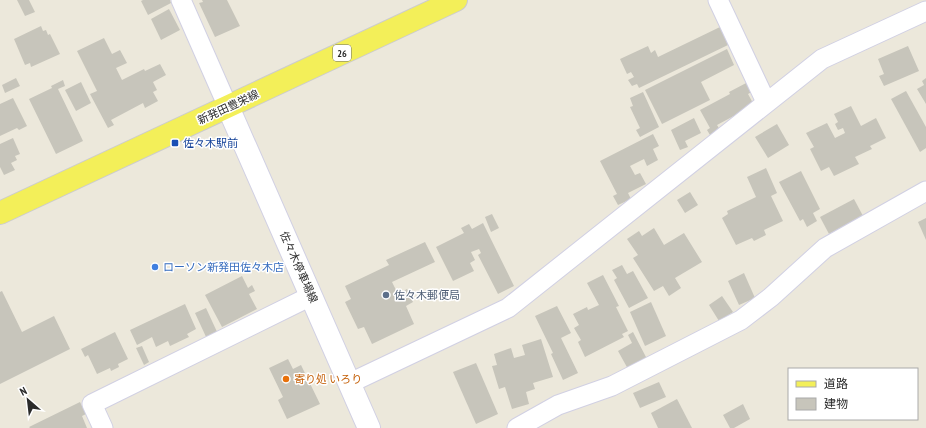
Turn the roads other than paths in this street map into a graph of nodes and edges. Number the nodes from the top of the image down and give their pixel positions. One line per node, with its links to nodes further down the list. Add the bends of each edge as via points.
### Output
1 (181, 0): 6 (street)
2 (456, 0): 6 (main road, 新発田豊栄線 / 26)
3 (718, 0): 5 (street)
4 (926, 11): 5 (street, via 822,59)
5 (766, 102): 10 (street, via 508,308)
6 (228, 107): 8 (main road, 新発田豊栄線 / 26); 9 (main road, 佐々木停車場線)
7 (926, 191): 13 (street, via 825,248 771,297 741,320 612,386 558,406)
8 (0, 213)
9 (311, 296): 10 (main road, 佐々木停車場線); 11 (street, via 92,404)
10 (350, 383): 12 (main road, 佐々木停車場線)
11 (103, 428)
12 (370, 428)
13 (517, 428)

